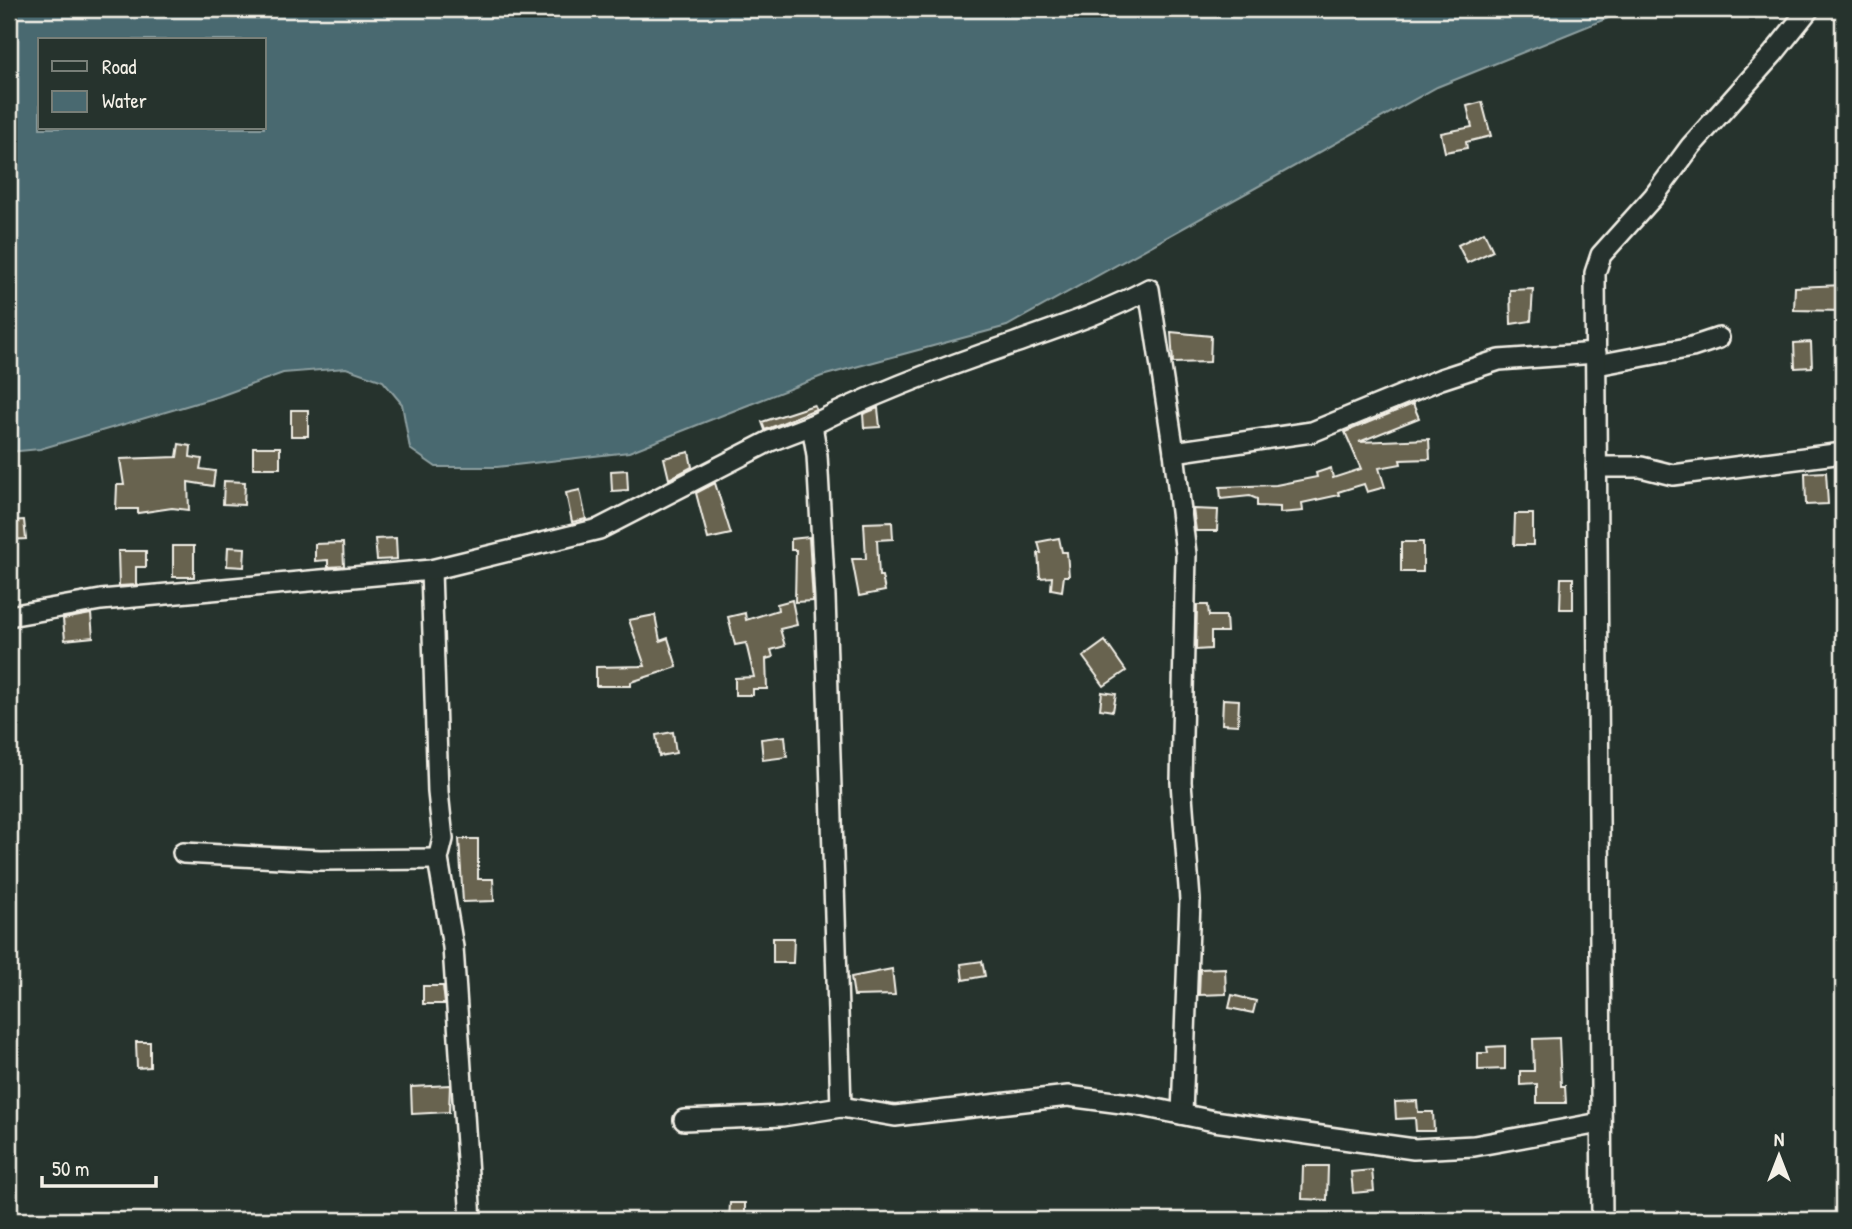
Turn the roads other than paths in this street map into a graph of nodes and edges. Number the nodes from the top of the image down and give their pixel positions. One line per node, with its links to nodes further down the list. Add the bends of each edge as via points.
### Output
1 (1809, 9): 3 (street, via 1601,255 1595,273)
2 (1719, 338): 3 (street, via 1692,347)
3 (1597, 359): 5 (street, via 1499,360 1312,432); 7 (street)
4 (812, 425): 5 (street, via 946,368 1105,312 1149,289); 8 (street, via 770,441 598,529); 12 (street, via 825,597)
5 (1174, 452): 13 (street, via 1186,554 1181,782 1190,900)
6 (1843, 453): 7 (street, via 1672,475 1642,467)
7 (1596, 467): 15 (street)
8 (431, 570): 9 (street, via 101,600); 11 (street, via 443,839)
9 (9, 617)
10 (183, 853): 11 (street, via 320,860)
11 (438, 859): 16 (street, via 453,947)
12 (841, 1107): 13 (street, via 895,1116 1068,1096); 14 (street, via 782,1116)
13 (1182, 1114): 15 (street, via 1414,1149 1474,1146)
14 (684, 1120)
15 (1600, 1123): 17 (street)
16 (471, 1220)
17 (1602, 1220)

